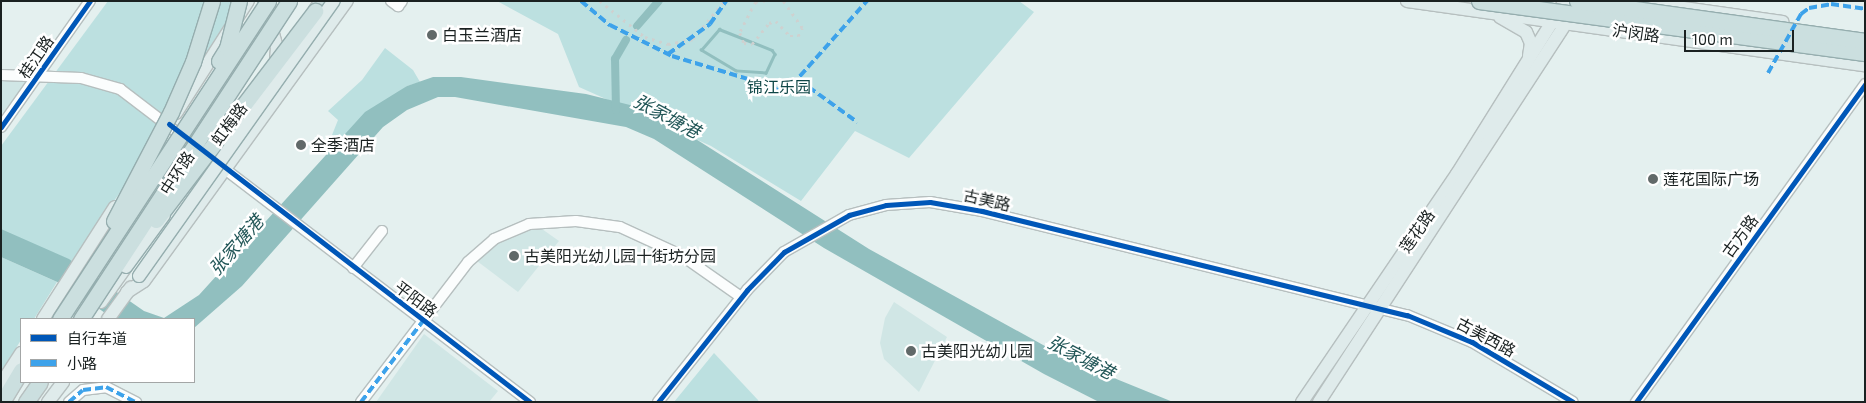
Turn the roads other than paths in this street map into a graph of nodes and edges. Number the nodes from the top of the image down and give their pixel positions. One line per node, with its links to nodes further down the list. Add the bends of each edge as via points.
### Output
1 (90, 1): 28 (street, 桂江路)
2 (212, 1): 33 (highway, bridge, via 172,112)
3 (239, 1): 33 (highway, bridge, via 222,56)
4 (248, 1): 30 (main road)
5 (266, 1): 25 (main road, bridge, via 277,48); 43 (highway, 中环路, bridge)
6 (289, 1): 40 (highway, 中环路, bridge)
7 (316, 1): 25 (main road, 虹梅路, bridge)
8 (322, 1): 40 (highway, bridge)
9 (334, 1): 36 (main road, 虹梅路, bridge)
10 (347, 1): 32 (main road, 虹梅路)
11 (391, 1): 12 (street, via 398,6)
12 (402, 1)
13 (1407, 1): 18 (main road, 沪闵路)
14 (1479, 1): 23 (highway, bridge)
15 (1565, 1): 19 (main road, 莲花路)
16 (1579, 1): 20 (main road, 莲花路); 22 (highway, bridge)
17 (1634, 1): 21 (main road, 沪闵路)
18 (1493, 14): 19 (main road, 沪闵路); 24 (main road, via 1526,32 1531,44)
19 (1550, 22): 20 (main road, 沪闵路); 24 (main road, 莲花路)
20 (1565, 24): 26 (main road, 沪闵路); 39 (main road, 莲花路)
21 (1865, 35)
22 (1865, 41)
23 (1865, 53)
24 (1528, 58): 38 (main road, 莲花路, via 1457,174)
25 (276, 59): 40 (main road, 虹梅路, bridge)
26 (1865, 65)
27 (1, 75): 28 (street, 平阳路)
28 (36, 77): 30 (street, 平阳路, via 100,82 120,89); 31 (street, 桂江路)
29 (1865, 84): 64 (street, 古方路)
30 (168, 124): 32 (street, 平阳路); 41 (main road)
31 (1, 127)
32 (225, 170): 35 (street, 平阳路); 36 (main road, 虹梅路, via 144,281)
33 (119, 212): 42 (highway, bridge)
34 (382, 231): 35 (street)
35 (353, 268): 45 (street, 平阳路)
36 (127, 292): 44 (main road, 虹梅路)
37 (741, 298): 38 (street, 古美路, via 772,262 799,240 836,220 886,205 930,202 955,205); 45 (street, via 681,255 641,235 599,223 550,221 509,231 488,243 468,262); 60 (street, 古美路)
38 (1366, 304): 39 (street, 古美路); 61 (main road, 莲花路)
39 (1381, 308): 62 (main road, 莲花路); 63 (street, 古美西路, via 1426,321 1472,342)
40 (87, 315)
41 (44, 318)
42 (53, 318)
43 (61, 318)
44 (109, 318)
45 (423, 321): 58 (street); 59 (street, 平阳路)
46 (20, 355): 51 (main road)
47 (20, 372): 52 (highway)
48 (20, 381): 53 (highway)
49 (40, 383): 54 (highway)
50 (62, 383): 55 (main road)
51 (1, 384)
52 (2, 402)
53 (6, 402)
54 (27, 402)
55 (48, 402)
56 (69, 402): 57 (street, via 83,390 106,387)
57 (136, 402)
58 (361, 402)
59 (530, 402)
60 (658, 402)
61 (1302, 402)
62 (1319, 402)
63 (1573, 402)
64 (1636, 402)

